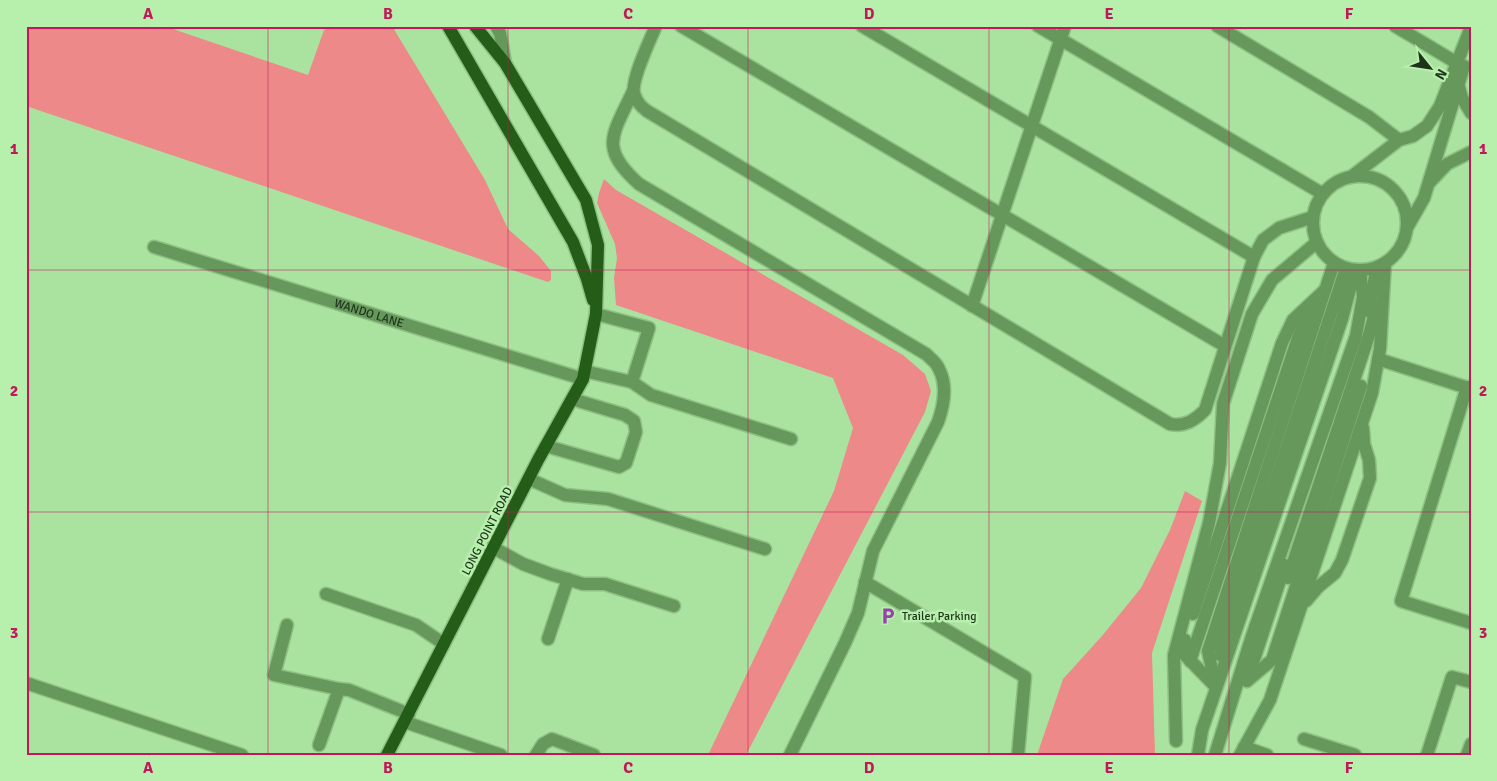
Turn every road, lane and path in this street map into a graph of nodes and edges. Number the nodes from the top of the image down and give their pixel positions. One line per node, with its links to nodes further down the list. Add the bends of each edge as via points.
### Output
1 (448, 26): 36 (main road, via 573,242)
2 (475, 26): 14 (main road, LONG POINT ROAD)
3 (496, 26): 14 (street)
4 (656, 26): 17 (street, via 634,80)
5 (681, 26): 25 (street)
6 (862, 26): 19 (street)
7 (1038, 26): 12 (street)
8 (1065, 26): 12 (street)
9 (1216, 26): 20 (street, via 1369,117)
10 (1395, 26): 15 (street)
11 (1471, 27): 15 (street)
12 (1060, 40): 19 (street); 24 (street)
13 (1471, 43): 16 (street)
14 (505, 63): 36 (main road, LONG POINT ROAD, via 586,200 598,245)
15 (1457, 63): 20 (street, via 1440,106 1427,126 1413,136)
16 (1458, 84): 18 (street); 23 (street)
17 (633, 91): 35 (street, via 638,104 647,111); 51 (street, via 612,142 615,157 623,170 639,184 926,354 939,368 944,404 938,422 873,551)
18 (1471, 113)
19 (1032, 126): 25 (street); 30 (street)
20 (1399, 140): 22 (street)
21 (1471, 152): 23 (street, via 1447,164)
22 (1351, 177): 24 (street, via 1336,183); 27 (street, via 1376,178 1397,192 1405,208)
23 (1428, 184): 27 (street)
24 (1323, 194): 26 (street)
25 (1002, 215): 35 (street); 38 (street)
26 (1313, 217): 28 (street); 30 (street, via 1279,228 1263,240)
27 (1408, 226): 32 (street, via 1399,251)
28 (1317, 242): 31 (street); 68 (street, via 1272,280 1267,288 1252,314 1222,404 1220,463 1209,523 1174,654)
29 (154, 247): 40 (street, WANDO LANE)
30 (1254, 257): 38 (street)
31 (1334, 263): 33 (street); 34 (street)
32 (1382, 269): 33 (street); 37 (street); 59 (street, via 1369,336); 60 (street)
33 (1355, 273): 63 (street); 65 (street, via 1363,297 1356,336)
34 (1325, 290): 63 (street, via 1208,650); 63 (street, via 1293,320 1282,343 1181,651)
35 (972, 306): 38 (street, via 1170,424 1194,420 1205,410)
36 (596, 314): 40 (main road, LONG POINT ROAD); 41 (street, via 649,328)
37 (1381, 323): 39 (street); 59 (street, via 1272,660)
38 (1225, 346)
39 (1378, 359): 42 (street); 44 (street)
40 (584, 375): 41 (street, WANDO LANE); 43 (main road, LONG POINT ROAD)
41 (632, 382): 45 (street, via 651,395)
42 (1469, 388): 55 (street, via 1401,602)
43 (572, 399): 46 (main road, LONG POINT ROAD); 46 (street, via 625,415 634,421 636,432 626,463 619,467)
44 (1363, 421): 54 (street); 54 (street, via 1370,469 1364,497 1335,573)
45 (791, 439)
46 (546, 446): 47 (main road, LONG POINT ROAD)
47 (529, 479): 48 (main road, LONG POINT ROAD); 49 (street, via 565,495 608,499)
48 (494, 548): 50 (street, via 523,564); 58 (main road, LONG POINT ROAD)
49 (766, 549)
50 (568, 579): 53 (street, via 583,584 605,584); 57 (street)
51 (865, 582): 77 (street, via 858,614 845,644); 78 (street, via 1025,678)
52 (326, 594): 58 (street, via 416,625)
53 (674, 606)
54 (1301, 606): 71 (street, via 1270,700)
55 (1471, 623)
56 (287, 625): 64 (street, via 274,675)
57 (548, 639)
58 (444, 644): 66 (main road, LONG POINT ROAD)
59 (1257, 673): 60 (street)
60 (1247, 681): 65 (street)
61 (1471, 682): 83 (street, via 1452,677)
62 (26, 683): 72 (street)
63 (1218, 684): 79 (street, via 1202,730)
64 (339, 689): 66 (street, via 349,690); 70 (street)
65 (1234, 692): 80 (street)
66 (407, 718): 73 (main road, LONG POINT ROAD); 74 (street)
67 (1304, 739): 82 (street)
68 (1176, 741)
69 (1471, 744): 84 (street)
70 (319, 745)
71 (1242, 751): 81 (street)
72 (242, 755)
73 (387, 755)
74 (501, 755)
75 (536, 755): 76 (street, via 543,744 552,739)
76 (594, 755)
77 (790, 755)
78 (1018, 755)
79 (1198, 755)
80 (1214, 755)
81 (1267, 755)
82 (1355, 755)
83 (1427, 755)
84 (1468, 755)

